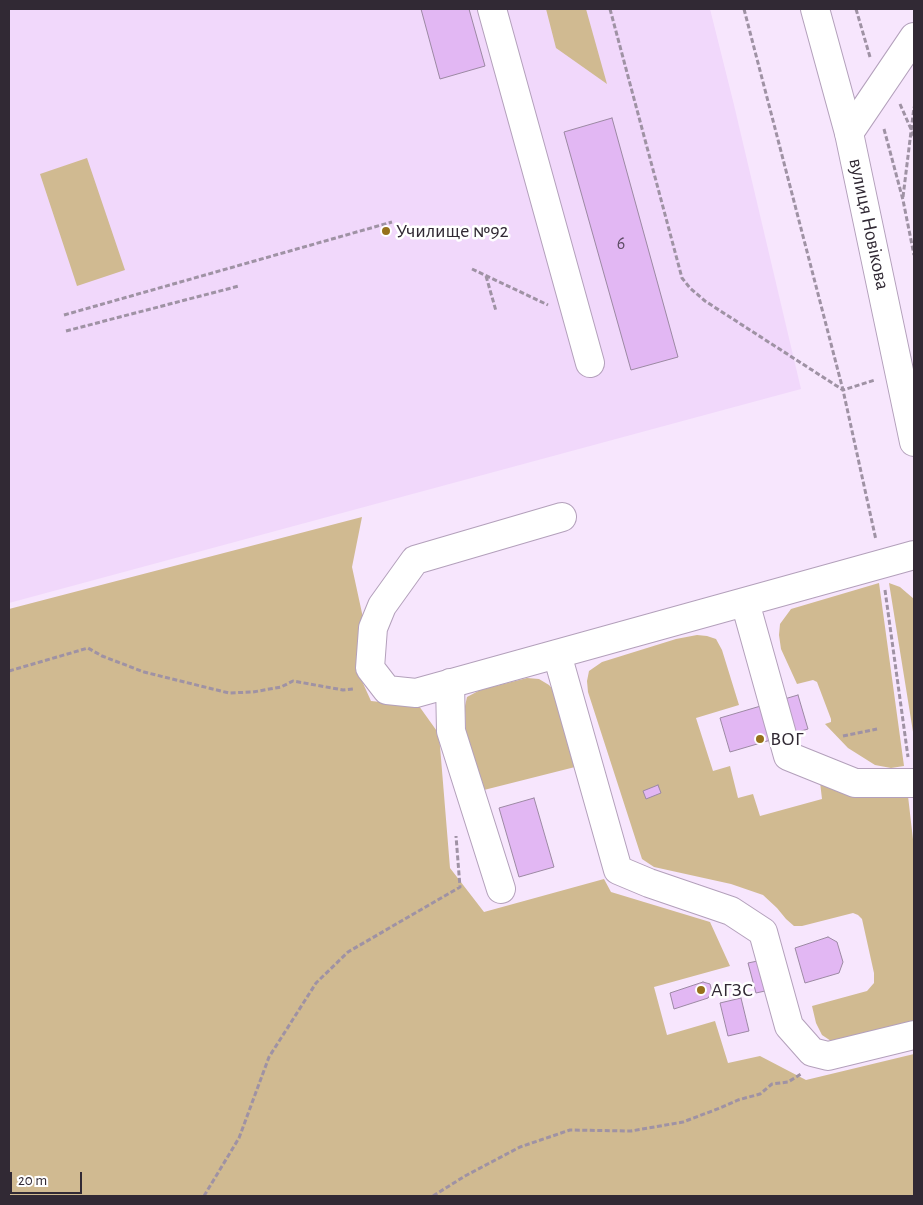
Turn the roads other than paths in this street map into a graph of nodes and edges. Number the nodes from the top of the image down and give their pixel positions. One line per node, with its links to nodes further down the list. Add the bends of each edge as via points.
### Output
1 (492, 9): 5 (main road)
2 (815, 9): 4 (main road, вулиця Новікова)
3 (914, 36): 4 (main road)
4 (849, 133): 6 (main road, вулиця Новікова)
5 (590, 364)
6 (914, 442)
7 (562, 517): 11 (main road, via 415,560 382,606 373,628 370,668 387,690 416,693)
8 (914, 555): 9 (main road)
9 (745, 602): 10 (main road); 12 (main road, via 788,756 854,783)
10 (557, 654): 11 (main road); 14 (main road, via 618,870 731,911 763,932 789,1026 812,1052 828,1056)
11 (450, 683): 13 (main road, via 451,731)
12 (913, 783)
13 (501, 888)
14 (914, 1035)

